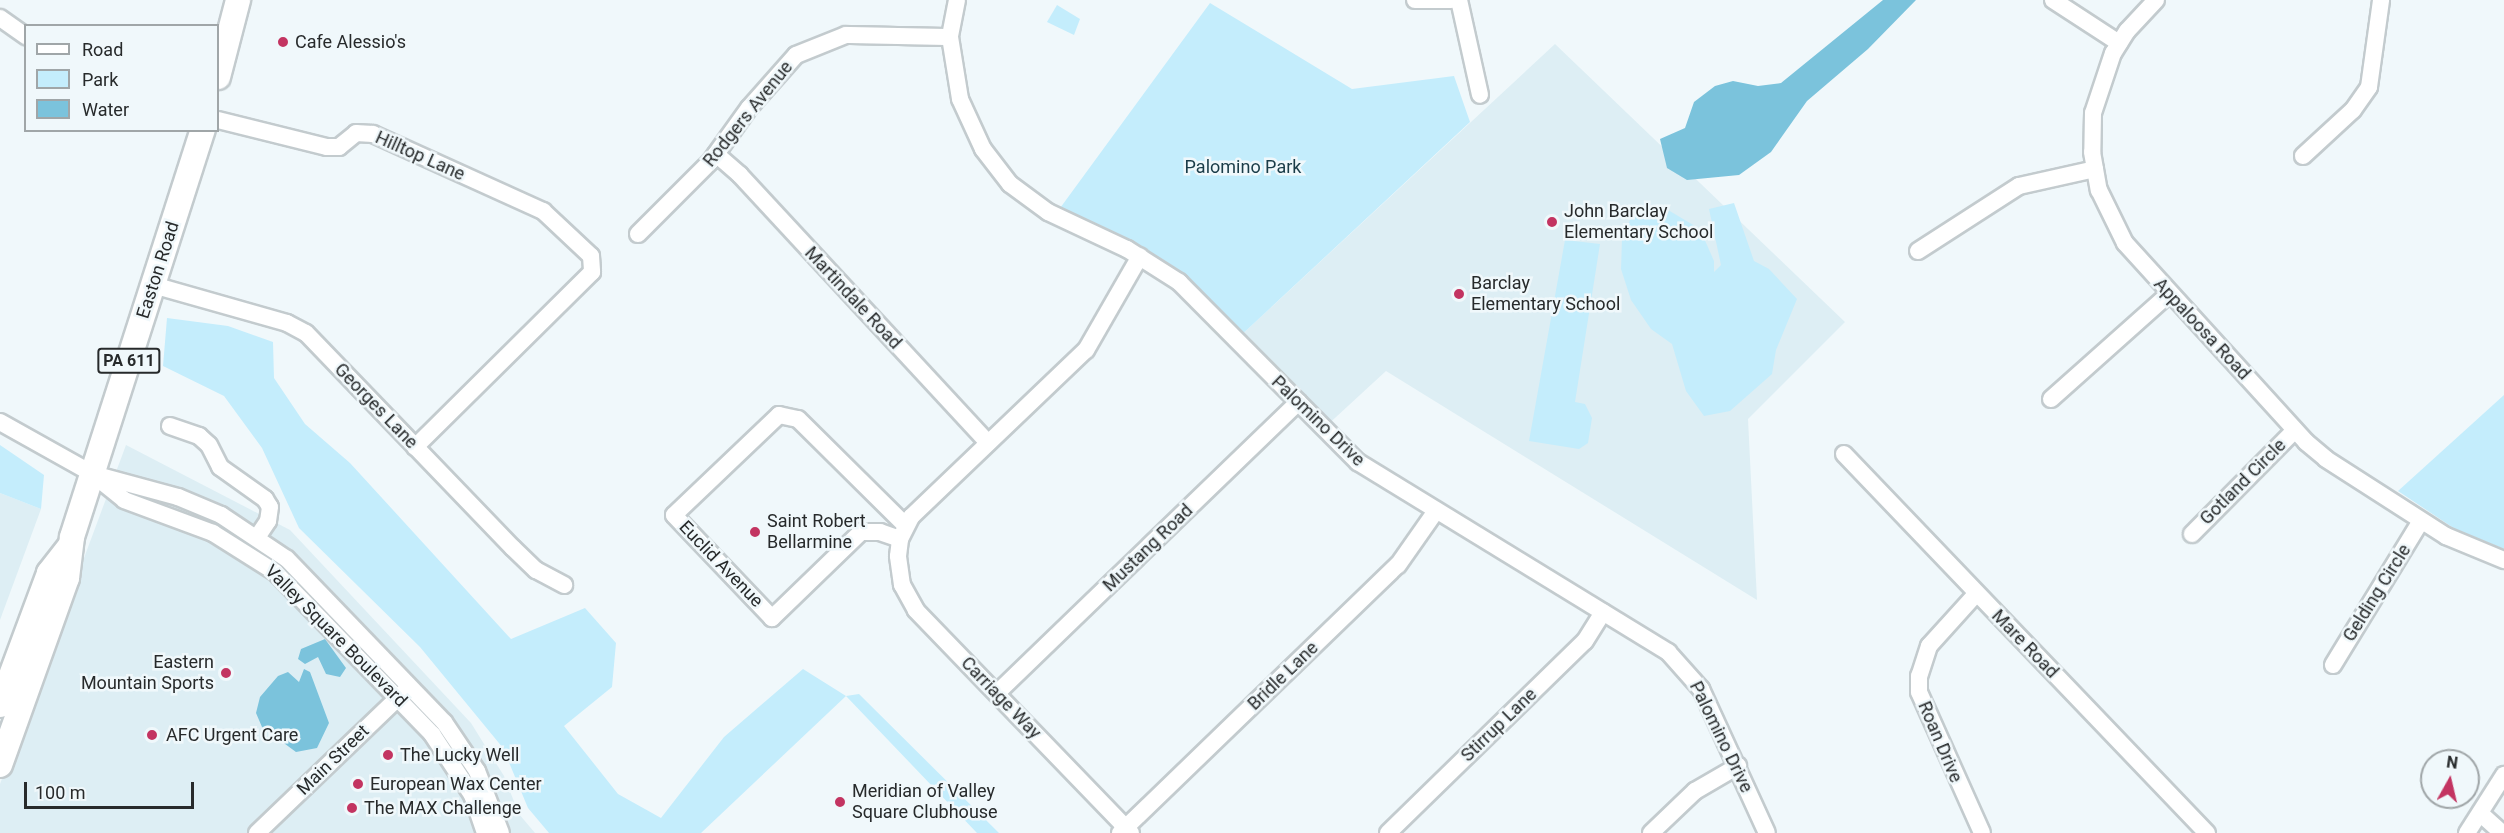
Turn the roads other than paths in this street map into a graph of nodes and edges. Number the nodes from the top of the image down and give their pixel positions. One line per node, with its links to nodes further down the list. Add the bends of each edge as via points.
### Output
1 (238, 0): 13 (highway)
2 (957, 0): 11 (street, Palomino Drive)
3 (1415, 0): 4 (street)
4 (1451, 0)
5 (1459, 0): 14 (street)
6 (2053, 0): 12 (street)
7 (2156, 0): 12 (street, Appaloosa Road)
8 (2381, 0): 18 (street, via 2368,87 2353,110)
9 (0, 18): 10 (street)
10 (24, 35)
11 (950, 37): 17 (street, Rodgers Avenue, via 868,34 817,44 783,65); 22 (street, Palomino Drive, via 960,99 975,135 996,168 1048,212)
12 (2119, 43): 19 (street, Appaloosa Road, via 2095,101)
13 (219, 73)
14 (1480, 95)
15 (219, 120): 31 (street, Hilltop Lane, via 327,147 339,147 356,133 374,134 543,211 584,247 593,264 592,272)
16 (201, 132): 23 (highway, Easton Road / PA 611)
17 (716, 154): 20 (street, Rodgers Avenue); 30 (street, Martindale Road, via 740,175)
18 (2303, 156)
19 (2095, 169): 21 (street, via 2019,186); 24 (street, Appaloosa Road, via 2116,228)
20 (638, 234)
21 (1918, 250)
22 (1140, 256): 26 (street, Palomino Drive, via 1195,295); 30 (street, via 1086,350)
23 (153, 285): 31 (street, Georges Lane, via 299,328); 33 (highway, Easton Road / PA 611)
24 (2169, 294): 25 (street); 29 (street, Appaloosa Road)
25 (2051, 399)
26 (1298, 402): 34 (street, Palomino Drive, via 1358,462); 46 (street, Mustang Road)
27 (0, 422): 33 (street)
28 (170, 426): 37 (street, via 199,436 209,445 220,466 265,499 270,507 268,521)
29 (2295, 430): 35 (street, Appaloosa Road, via 2326,459); 36 (street, Gotland Circle)
30 (988, 443): 38 (street)
31 (415, 447): 41 (street, Georges Lane, via 536,570)
32 (1844, 454): 42 (street, Mare Road)
33 (93, 474): 37 (street, Valley Square Boulevard, via 178,497); 39 (highway, Easton Road / PA 611); 45 (street, Valley Square Boulevard, via 124,500 198,526 264,564)
34 (1436, 511): 43 (street, Palomino Drive); 52 (street, Bridle Lane, via 1398,565)
35 (2421, 521): 40 (street, Appaloosa Road, via 2466,546); 44 (street, Gelding Circle)
36 (2192, 534)
37 (258, 536): 45 (street, Valley Square Boulevard, via 303,573)
38 (902, 538): 38 (street, Euclid Avenue, via 798,418 779,415 674,515 772,618 861,532); 46 (street, Carriage Way, via 899,574 909,601)
39 (69, 546): 47 (highway, Easton Road / PA 611, via 49,573); 48 (highway, Easton Road / PA 611, via 67,578)
40 (2504, 560)
41 (564, 585)
42 (1976, 594): 59 (street, Roan Drive, via 1929,646 1919,676 1919,692); 60 (street, Mare Road)
43 (1603, 612): 49 (street, Palomino Drive, via 1668,652 1688,672 1711,708); 56 (street, Stirrup Lane, via 1585,641)
44 (2333, 665)
45 (404, 691): 53 (street, Main Street); 54 (street, Valley Square Boulevard, via 459,772); 55 (street, Valley Square Boulevard, via 467,752)
46 (997, 693): 52 (street, Carriage Way)
47 (0, 705)
48 (0, 765)
49 (1738, 766): 57 (street, via 1695,791); 58 (street, Palomino Drive)
50 (2504, 775): 51 (street)
51 (2481, 814): 61 (street); 62 (street)
52 (1125, 831)
53 (257, 833)
54 (485, 833)
55 (501, 833)
56 (1388, 833)
57 (1651, 833)
58 (1767, 833)
59 (1982, 833)
60 (2207, 833)
61 (2467, 833)
62 (2502, 833)

